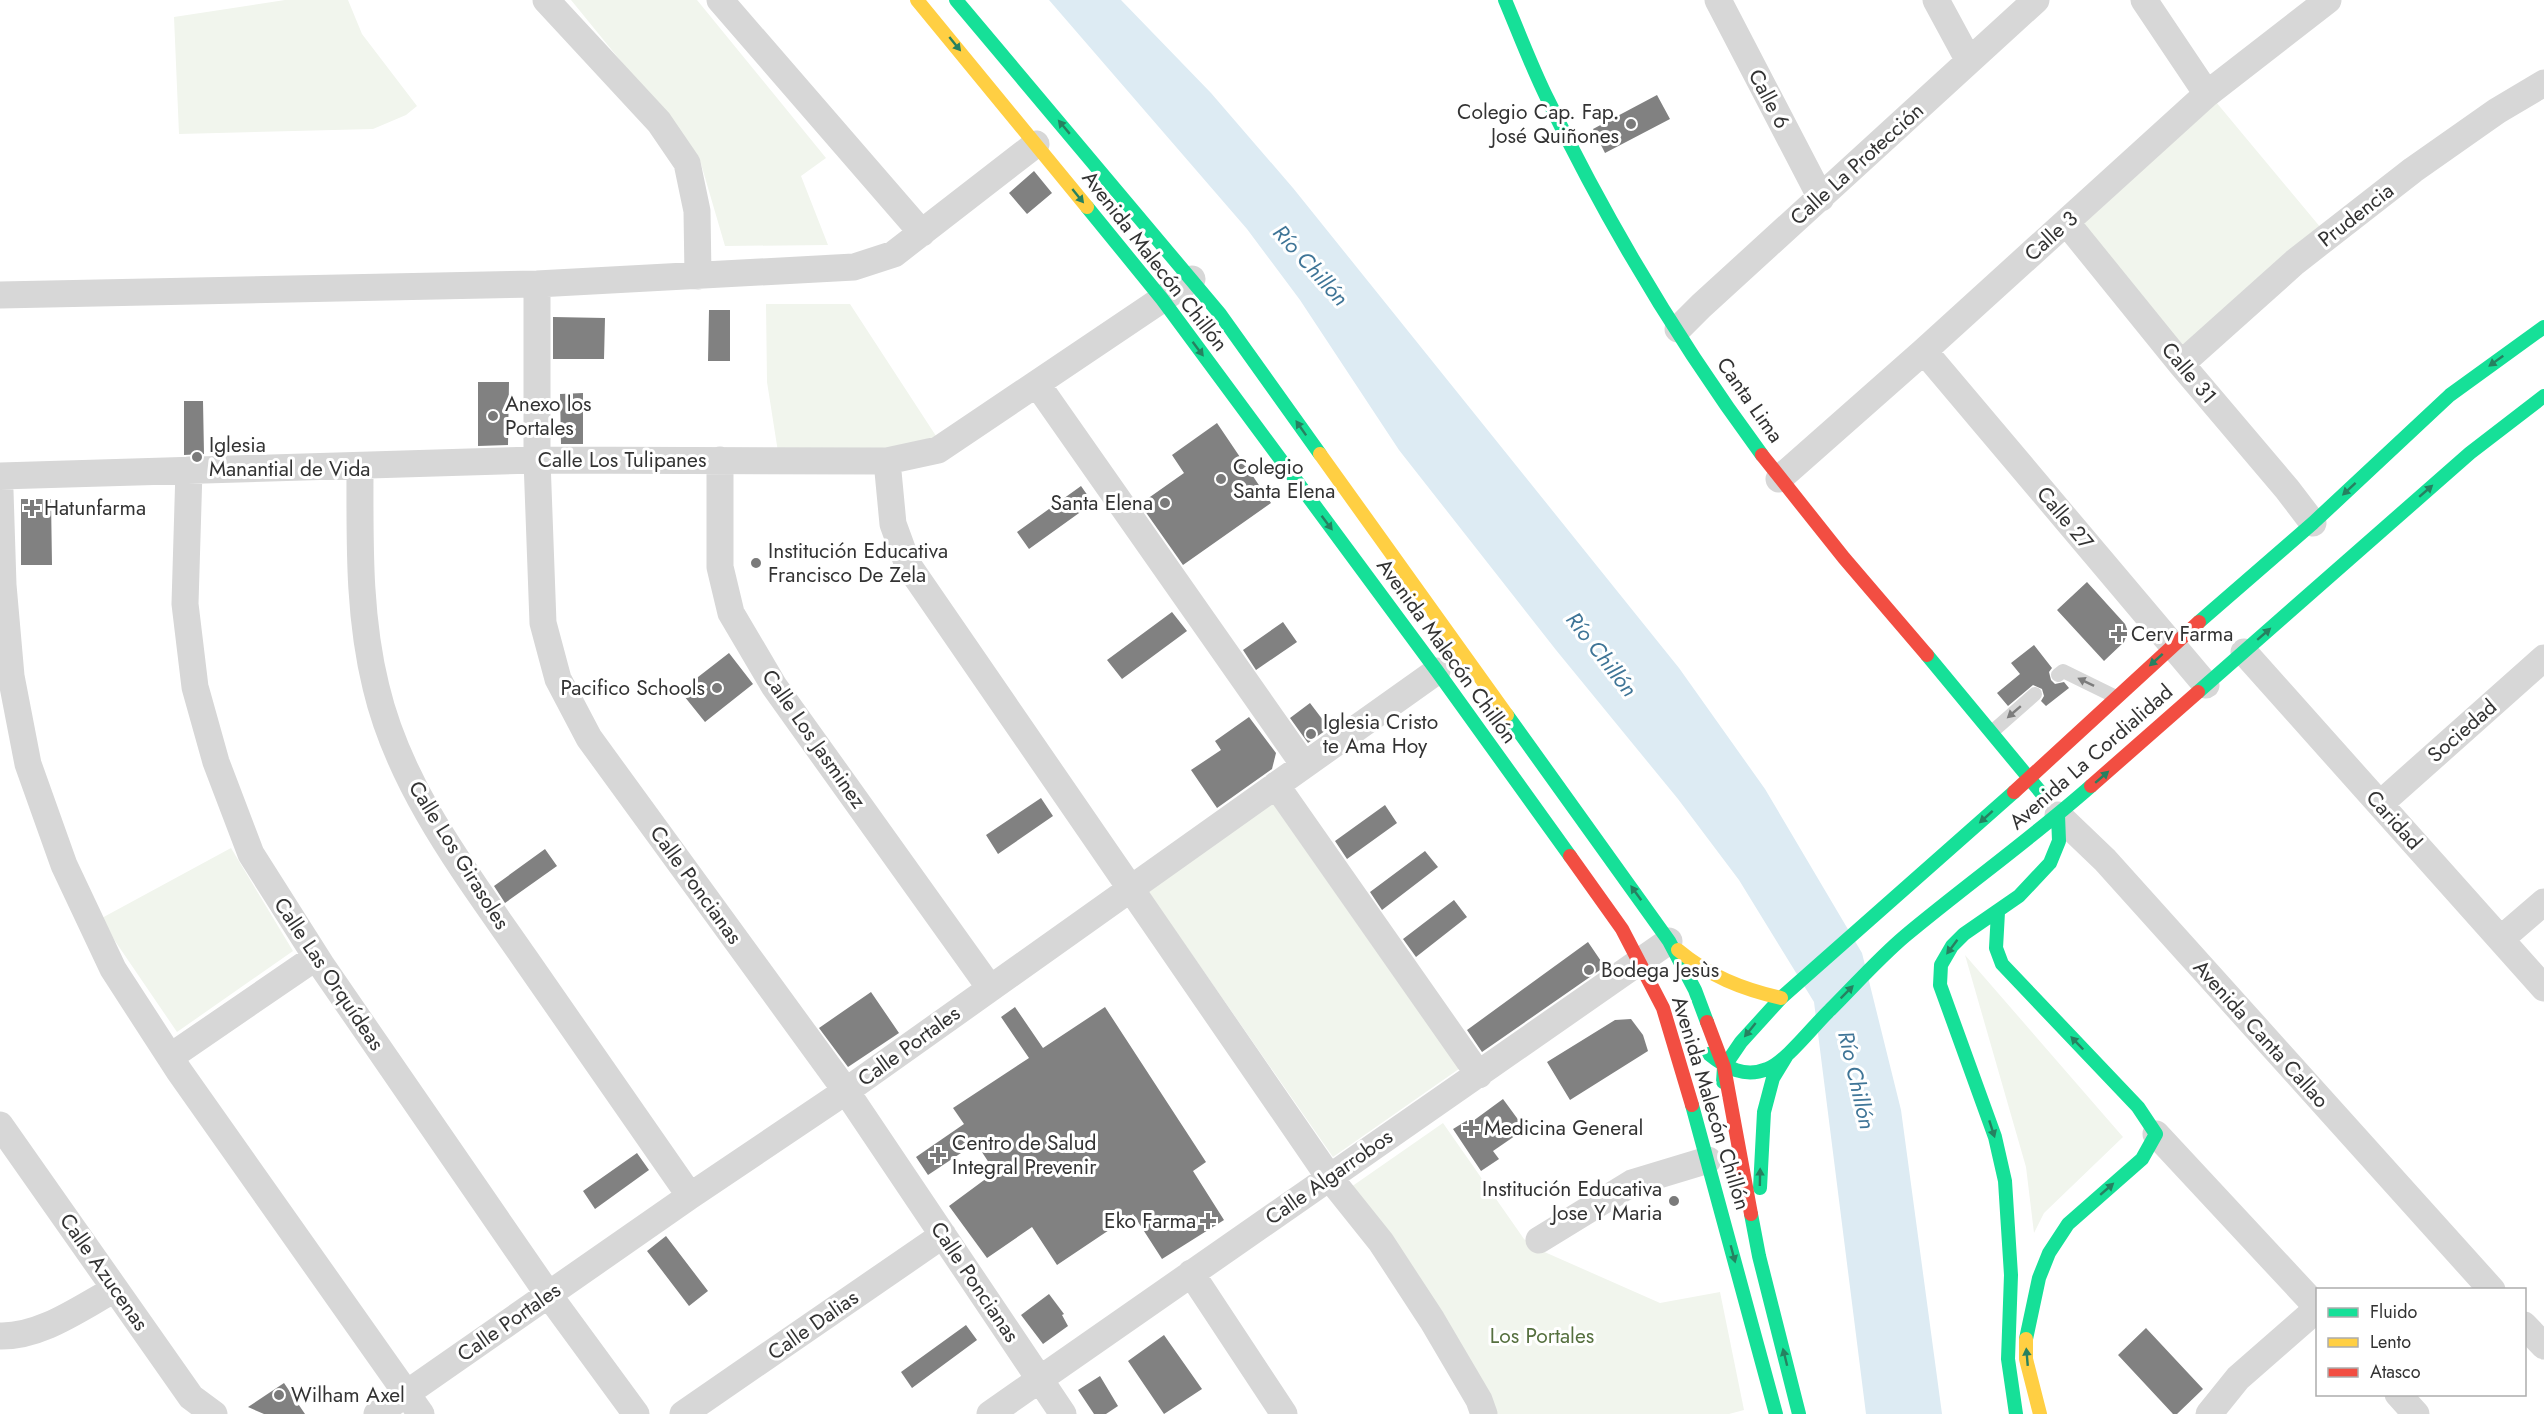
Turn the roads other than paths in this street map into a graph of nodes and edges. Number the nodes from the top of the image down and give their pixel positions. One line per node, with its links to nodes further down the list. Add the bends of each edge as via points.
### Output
1 (546, 0): 18 (street, via 659,122 687,163 697,211)
2 (720, 0): 17 (street)
3 (917, 0): 14 (main road, Avenida Malecón Chillón, one-way to 14)
4 (956, 0): 19 (main road, Avenida Malecón Chillón, one-way to 4)
5 (1505, 0): 24 (main road, Canta Lima, via 1549,101 1628,247)
6 (1718, 0): 15 (street, Calle 6)
7 (1936, 0): 11 (street)
8 (2036, 0): 11 (street, Calle La Protección)
9 (2144, 0): 13 (street)
10 (2328, 0): 13 (street, Calle 3)
11 (1969, 62): 15 (street, Calle La Protección)
12 (2544, 83): 26 (street, Prudencia, via 2413,170 2295,262)
13 (2207, 94): 16 (street, Calle 3)
14 (1036, 144): 17 (street); 22 (main road, Avenida Malecón Chillón, one-way to 22)
15 (1821, 198): 24 (street, Calle La Protección)
16 (2066, 222): 25 (street, Calle 3); 26 (street, Calle 31)
17 (922, 233): 18 (street, via 894,254 854,267)
18 (698, 276): 20 (street)
19 (1192, 279): 22 (street, Calle Los Tulipanes); 56 (main road, Avenida Malecón Chillón, one-way to 19)
20 (537, 284): 21 (street); 29 (street, Calle Poncianas)
21 (0, 295)
22 (1162, 299): 27 (street, Calle Los Tulipanes); 41 (main road, Avenida Malecón Chillón, one-way to 41)
23 (2544, 327): 37 (main road, Avenida La Cordialidad, one-way to 37, via 2450,395)
24 (1678, 329): 35 (main road, Canta Lima)
25 (1924, 351): 35 (street, Calle 3); 38 (street, Calle 27)
26 (2181, 364): 37 (street, Calle 31)
27 (1036, 384): 31 (street, Calle Los Tulipanes, via 938,450); 47 (street)
28 (2544, 396): 39 (main road, Avenida La Cordialidad, one-way to 28, via 2470,453)
29 (537, 460): 30 (street, Calle Los Tulipanes); 32 (street, Calle Los Tulipanes); 69 (street, Calle Poncianas, via 543,623 558,679 589,738)
30 (720, 460): 31 (street, Calle Los Tulipanes); 59 (street, Calle Los Jasminez, via 720,567 730,613 774,686)
31 (887, 460): 52 (street, via 893,524 908,565)
32 (360, 466): 33 (street, Calle Los Tulipanes); 75 (street, Calle Los Girasoles, via 359,569 365,627 376,688 399,759 459,864)
33 (189, 470): 34 (street, Calle Los Tulipanes); 57 (street, Calle Las Orquídeas, via 185,604 195,687 216,762 251,854)
34 (0, 476)
35 (1779, 479): 46 (main road, Canta Lima)
36 (0, 491): 66 (street, via 11,676 28,764 64,865 113,969)
37 (2313, 523): 38 (main road, Avenida La Cordialidad)
38 (2172, 645): 43 (street, Calle 27); 45 (main road, Avenida La Cordialidad, one-way to 45)
39 (2244, 652): 43 (main road, Avenida La Cordialidad); 50 (street, Caridad)
40 (2544, 658): 50 (street, Sociedad)
41 (1437, 671): 47 (street, Calle Portales); 58 (main road, Avenida Malecón Chillón, via 1622,929)
42 (2058, 675): 45 (lane, one-way to 42, via 2063,671)
43 (2206, 685): 51 (main road, Avenida La Cordialidad, one-way to 43)
44 (2036, 694): 46 (lane, one-way to 46)
45 (2116, 696): 48 (main road, Avenida La Cordialidad)
46 (1993, 731): 48 (main road, Canta Lima)
47 (1304, 765): 49 (street, Calle Portales)
48 (2030, 778): 51 (main road, Avenida Canta Callao); 61 (main road, Avenida La Cordialidad, one-way to 61)
49 (1276, 785): 52 (street, Calle Portales); 68 (street)
50 (2380, 804): 55 (street, Caridad)
51 (2058, 815): 54 (main road, via 2060,838 2054,857 2036,879); 65 (main road, Avenida La Cordialidad, one-way to 51, via 1900,940); 80 (street, Avenida Canta Callao, via 2105,860)
52 (1130, 887): 59 (street, Calle Portales); 74 (street)
53 (2544, 902): 55 (street)
54 (1998, 912): 72 (main road, one-way to 54, via 2138,1107 2002,964 1996,948); 101 (main road, one-way to 101, via 1953,944 1941,964 1941,985 1995,1137 2005,1181 2011,1275 2008,1359)
55 (2501, 939): 60 (street, Caridad)
56 (1669, 941): 58 (street, Calle Algarrobos); 61 (main road, via 1692,963 1719,980 1749,992); 67 (main road, Avenida Malecón Chillón, via 1695,990)
57 (316, 957): 66 (street); 82 (street, Calle Las Orquídeas)
58 (1640, 961): 62 (main road, Avenida Malecón Chillón); 68 (street, Calle Algarrobos)
59 (990, 988): 69 (street, Calle Portales)
60 (2544, 988)
61 (1781, 998): 67 (main road, Avenida La Cordialidad, one-way to 67, via 1753,1026)
62 (1663, 1008): 63 (main road); 73 (main road, Avenida Malecón Chillón)
63 (1682, 1029)
64 (1696, 1042): 67 (main road)
65 (1787, 1055): 67 (main road, Avenida La Cordialidad, via 1768,1069 1746,1073); 78 (main road, one-way to 65, via 1764,1112 1773,1078)
66 (170, 1057): 90 (street)
67 (1724, 1067): 71 (main road); 78 (main road, Avenida Malecón Chillón)
68 (1479, 1075): 74 (street, Calle Algarrobos)
69 (846, 1091): 75 (street, Calle Portales); 76 (street, Calle Poncianas)
70 (0, 1125): 81 (street, Calle Azucenas)
71 (1719, 1125)
72 (2156, 1134): 83 (street); 102 (main road, one-way to 72, via 2026,1359 2026,1336 2049,1253 2068,1224 2142,1159)
73 (1713, 1154): 77 (street, via 1632,1183); 99 (main road, Avenida Malecón Chillón, one-way to 99, via 1718,1198)
74 (1329, 1177): 79 (street, Calle Algarrobos); 98 (street, via 1381,1242 1432,1320)
75 (690, 1196): 82 (street, Calle Portales)
76 (943, 1235): 88 (street, Calle Poncianas); 94 (street, Calle Dalias)
77 (1539, 1240)
78 (1759, 1256): 100 (main road, Avenida Malecón Chillón, one-way to 78)
79 (1191, 1274): 88 (street, Calle Algarrobos); 97 (street)
80 (2491, 1288)
81 (116, 1289): 86 (street, via 24,1334); 91 (street, Calle Azucenas, via 192,1397)
82 (548, 1294): 90 (street, Calle Portales); 93 (street, Calle Las Orquídeas)
83 (2316, 1306)
84 (2316, 1310): 103 (street, via 2238,1378)
85 (2526, 1327): 87 (street)
86 (3, 1331)
87 (2544, 1347)
88 (1040, 1378): 95 (street, Calle Algarrobos); 96 (street, Calle Poncianas)
89 (2399, 1396): 104 (street)
90 (414, 1404): 92 (street, Calle Portales)
91 (214, 1414)
92 (377, 1414)
93 (636, 1414)
94 (683, 1414)
95 (990, 1414)
96 (1063, 1414)
97 (1284, 1414)
98 (1484, 1414)
99 (1776, 1414)
100 (1800, 1414)
101 (2016, 1414)
102 (2040, 1414)
103 (2209, 1414)
104 (2416, 1414)

